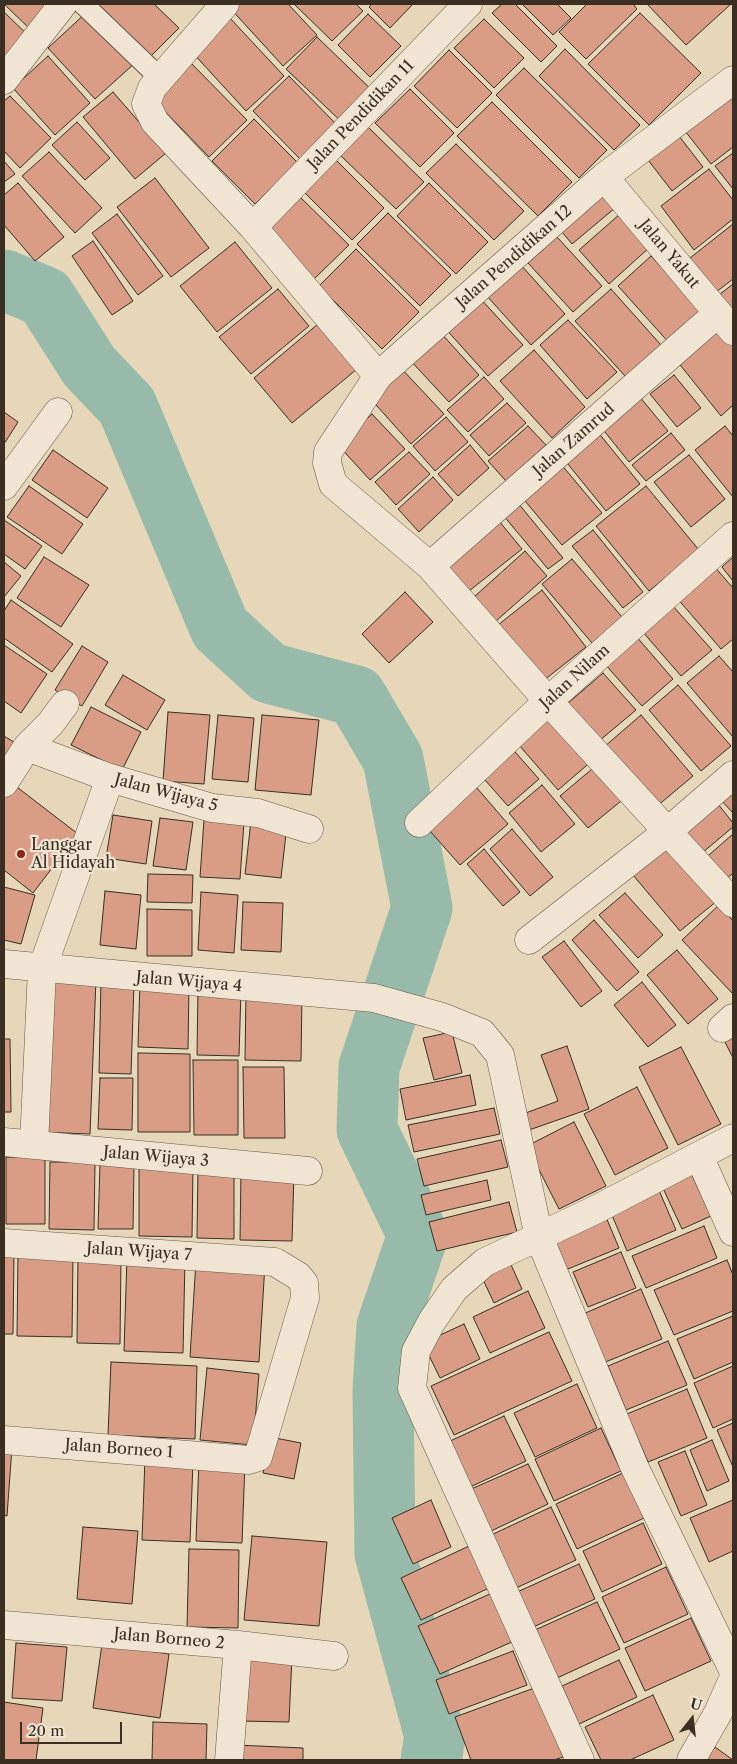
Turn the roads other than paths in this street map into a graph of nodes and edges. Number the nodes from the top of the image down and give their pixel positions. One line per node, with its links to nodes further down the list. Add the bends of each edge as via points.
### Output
1 (63, 4): 6 (street)
2 (83, 4): 5 (lane)
3 (225, 4): 5 (street)
4 (468, 4): 9 (street, Jalan Pendidikan 11)
5 (161, 79): 9 (street, via 152,88 146,104 155,122)
6 (4, 80)
7 (733, 80): 8 (street, Jalan Pendidikan 12)
8 (604, 177): 10 (street, Jalan Yakut); 11 (street, Jalan Pendidikan 12)
9 (253, 227): 11 (street)
10 (726, 322): 15 (street, Jalan Zamrud)
11 (378, 376): 15 (street, Jalan Pendidikan 12, via 328,452 327,463 333,484)
12 (58, 412): 13 (street)
13 (4, 486)
14 (733, 536): 16 (street, Jalan Nilam)
15 (430, 566): 16 (street)
16 (548, 701): 22 (street, Jalan Nilam); 24 (street)
17 (65, 704): 18 (street)
18 (27, 747): 20 (street, Jalan Wijaya 5); 21 (street)
19 (733, 775): 24 (street)
20 (110, 778): 23 (street, Jalan Wijaya 5, via 212,808 258,813); 28 (street)
21 (4, 783)
22 (420, 822)
23 (309, 828)
24 (666, 832): 25 (street); 26 (street)
25 (733, 903)
26 (529, 940)
27 (4, 964): 28 (street, Jalan Wijaya 4)
28 (42, 968): 31 (street); 35 (street, Jalan Wijaya 4, via 374,998 442,1017 482,1033 500,1055)
29 (733, 1138): 32 (street)
30 (4, 1142): 31 (street, Jalan Wijaya 3)
31 (34, 1145): 33 (street, Jalan Wijaya 3)
32 (699, 1156): 34 (street); 35 (street)
33 (308, 1171)
34 (733, 1232)
35 (539, 1237): 42 (street, Jalan Wijaya 4, via 634,1466); 46 (street, via 485,1262 454,1289 416,1352 412,1388)
36 (4, 1242): 37 (street, Jalan Wijaya 7)
37 (275, 1262): 38 (street, Jalan Borneo 1, via 304,1283 305,1298 258,1457 249,1460)
38 (4, 1440)
39 (4, 1625): 40 (street, Jalan Borneo 2)
40 (238, 1645): 41 (street, Jalan Borneo 2); 45 (street)
41 (334, 1656)
42 (733, 1670)
43 (733, 1679): 44 (street)
44 (726, 1718): 47 (street)
45 (229, 1760)
46 (580, 1760)
47 (691, 1760)

